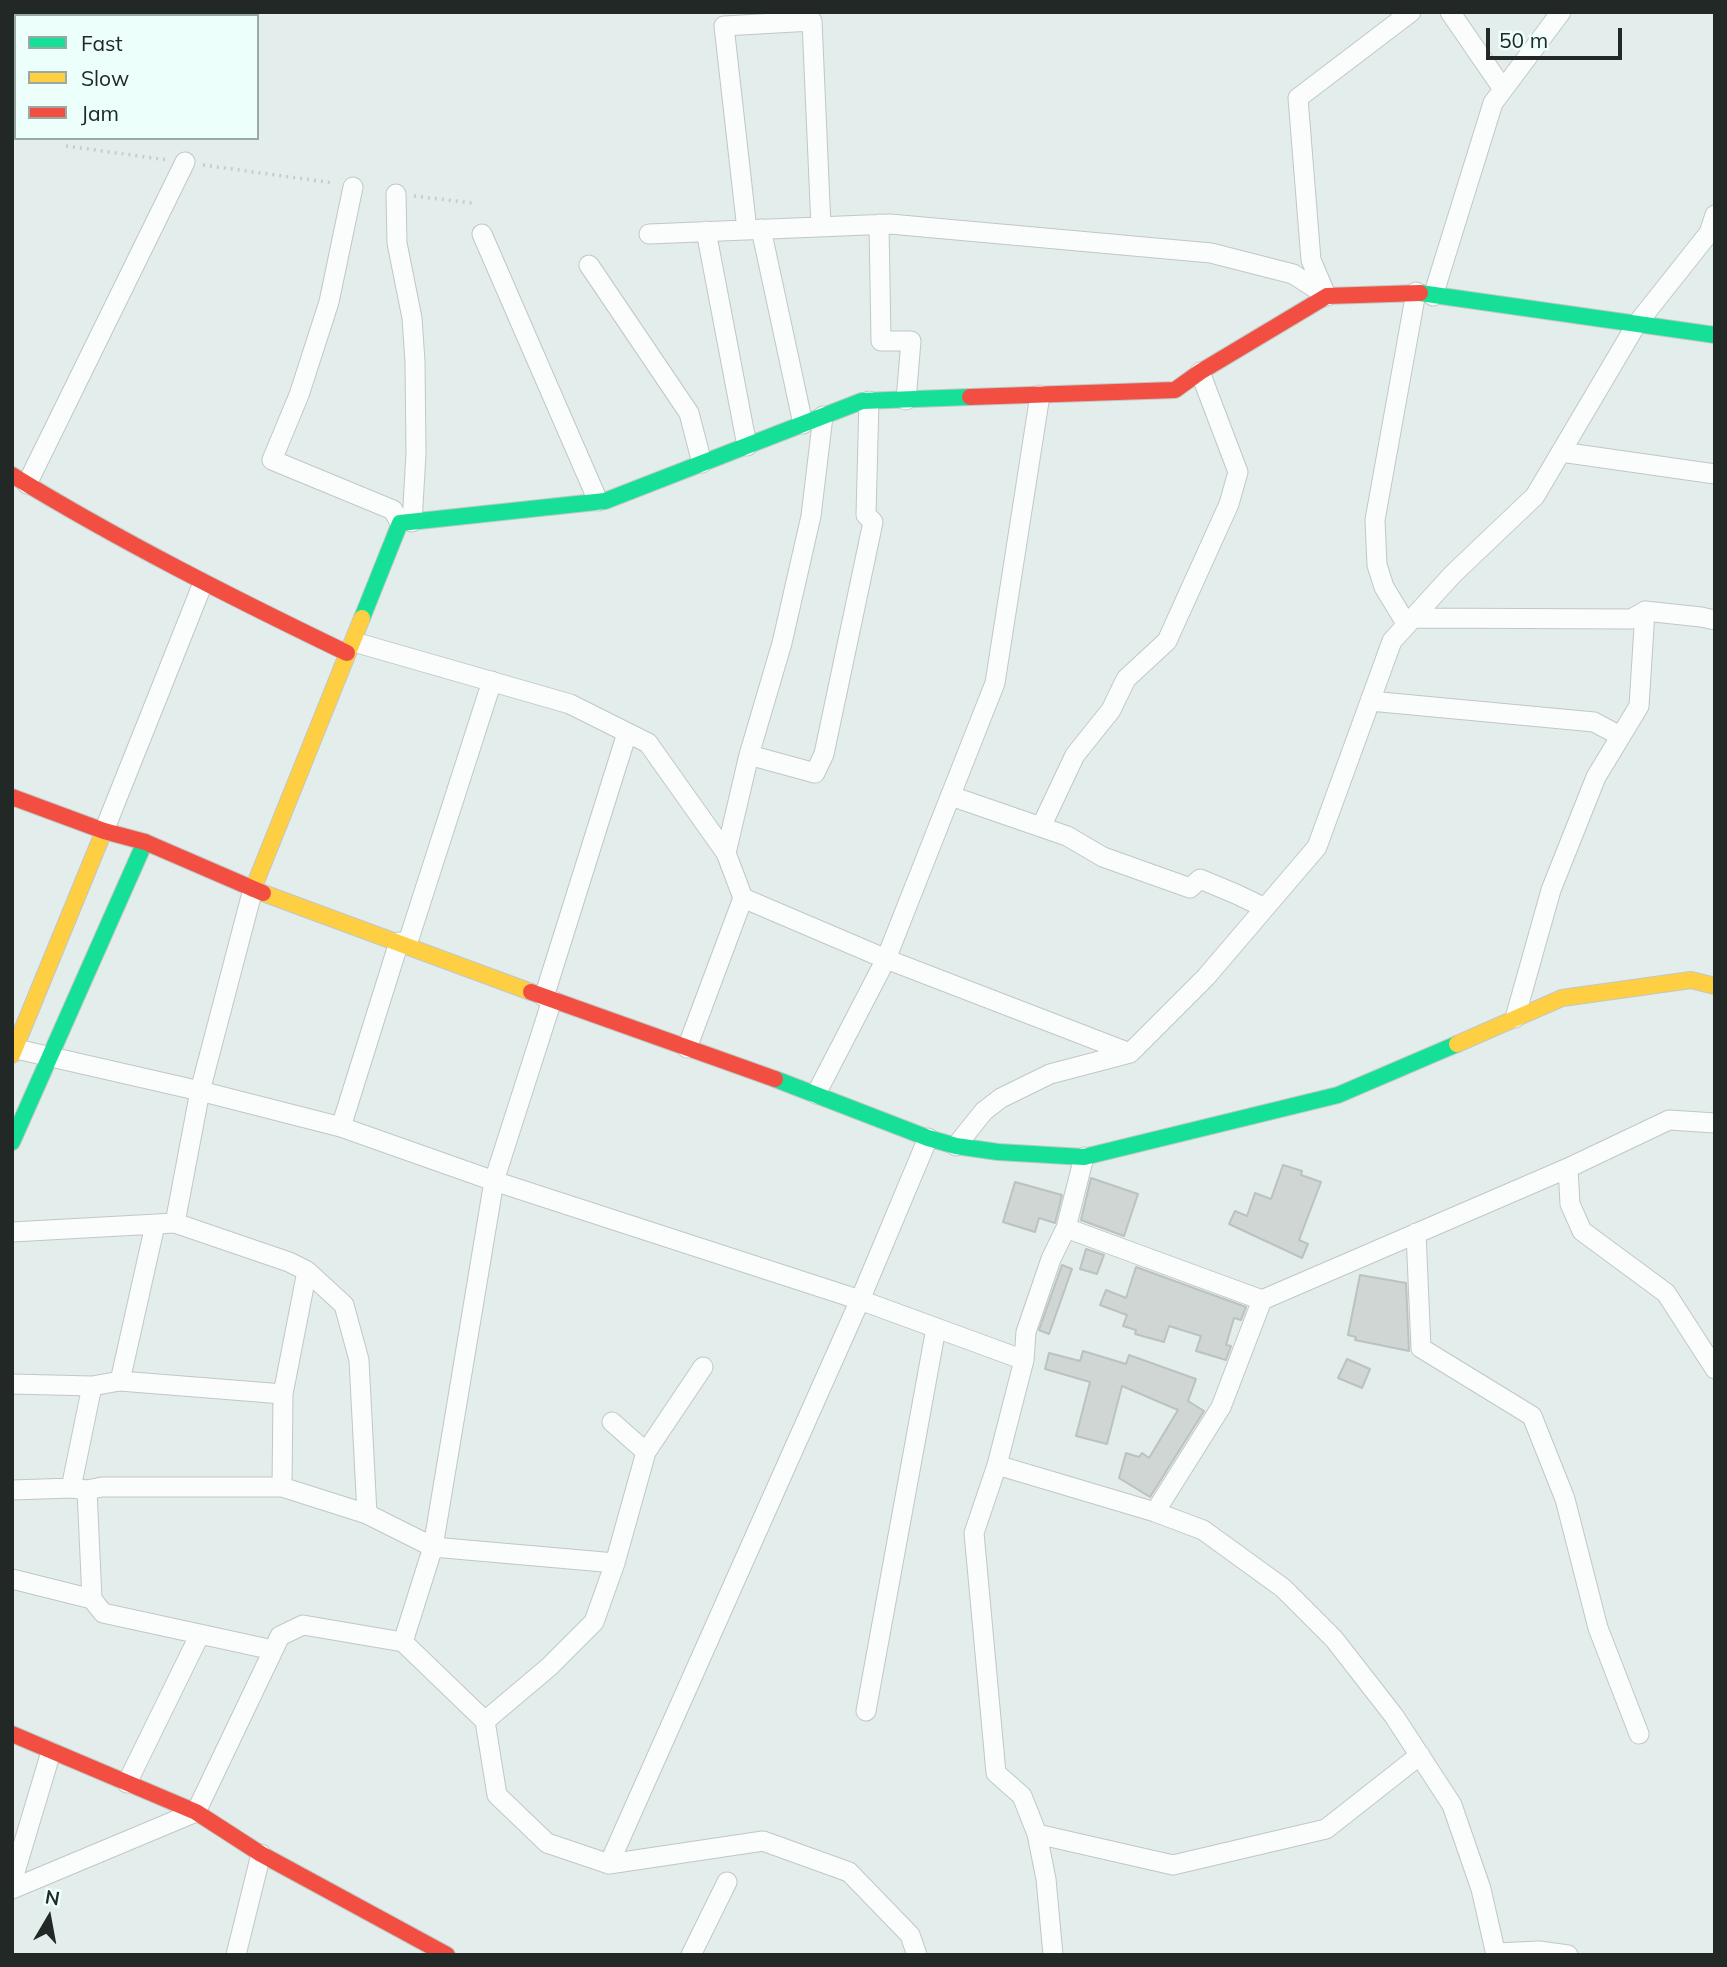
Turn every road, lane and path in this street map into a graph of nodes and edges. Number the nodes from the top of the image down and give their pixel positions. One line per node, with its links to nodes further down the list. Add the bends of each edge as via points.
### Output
1 (1411, 12): 19 (street, via 1298,98 1311,260)
2 (1450, 12): 4 (street)
3 (1561, 12): 4 (street)
4 (1503, 89): 18 (street, via 1493,103)
5 (66, 146): 6 (path)
6 (185, 162): 7 (path); 32 (street)
7 (353, 187): 34 (street, via 329,302 272,460 393,510)
8 (396, 194): 9 (path); 34 (street, via 397,243 412,318 415,362 416,454)
9 (472, 203)
10 (1715, 215): 20 (street, via 1709,233)
11 (879, 224): 12 (street); 19 (street, via 1211,253 1293,274); 24 (street, via 881,341 911,341)
12 (821, 227): 13 (street); 13 (street, via 812,21 724,26)
13 (754, 230): 14 (street); 27 (street)
14 (706, 231): 16 (street); 28 (street)
15 (482, 234): 33 (street)
16 (649, 234)
17 (589, 265): 30 (street, via 689,413)
18 (1424, 294): 19 (street); 20 (street); 38 (street, via 1375,520 1377,565 1384,587)
19 (1326, 296): 22 (street)
20 (1636, 325): 21 (street); 29 (street)
21 (1715, 335)
22 (1200, 372): 23 (street, via 1175,390); 47 (street, via 1238,472 1229,504 1167,641 1126,679 1111,710 1075,755)
23 (1040, 395): 24 (street); 45 (street, via 995,683)
24 (906, 400): 25 (street)
25 (869, 401): 26 (street); 44 (street, via 866,515 873,522 824,754 815,773)
26 (823, 416): 27 (street); 44 (street, via 811,516 782,643)
27 (803, 424): 28 (street)
28 (747, 446): 30 (street)
29 (1561, 452): 31 (street); 38 (street, via 1535,496)
30 (702, 463): 33 (street)
31 (1715, 474)
32 (20, 480): 35 (street)
33 (598, 501): 34 (street)
34 (406, 523): 39 (street)
35 (203, 583): 39 (street); 48 (street)
36 (1645, 611): 37 (street); 38 (street, via 1631,619); 43 (street, via 1639,706)
37 (1715, 621)
38 (1410, 622): 41 (street, via 1392,641)
39 (350, 648): 40 (street); 51 (street)
40 (492, 681): 42 (street, via 570,704); 54 (street)
41 (1370, 701): 43 (street, via 1594,722); 53 (street, via 1317,848)
42 (627, 733): 50 (street, via 648,743); 57 (street)
43 (1620, 736): 58 (street, via 1596,777 1551,890)
44 (749, 755): 50 (street)
45 (951, 796): 47 (street); 55 (street)
46 (12, 797): 48 (street)
47 (1041, 827): 53 (street, via 1067,836 1103,858 1190,888 1200,879)
48 (104, 831): 49 (street); 60 (street)
49 (145, 842): 51 (street); 62 (street)
50 (726, 852): 52 (street)
51 (253, 890): 54 (street); 63 (street)
52 (743, 898): 55 (street); 59 (street)
53 (1265, 908): 61 (street, via 1206,977)
54 (403, 944): 57 (street); 66 (street)
55 (886, 959): 61 (street); 64 (street)
56 (1715, 986): 58 (street, via 1691,980 1562,998)
57 (548, 998): 59 (street); 72 (street)
58 (1515, 1018): 70 (street, via 1338,1095)
59 (687, 1048): 64 (street)
60 (13, 1051): 62 (street)
61 (1130, 1053): 69 (street, via 1050,1074 1001,1098 984,1111)
62 (48, 1057): 63 (street); 68 (street)
63 (200, 1091): 66 (street); 73 (street)
64 (816, 1094): 67 (street)
65 (1715, 1123): 71 (street, via 1669,1121)
66 (341, 1127): 72 (street)
67 (928, 1138): 69 (street); 79 (street)
68 (12, 1142)
69 (956, 1146): 70 (street)
70 (1084, 1157): 75 (street)
71 (1568, 1168): 77 (street); 84 (street, via 1570,1204 1582,1231 1666,1293)
72 (494, 1181): 79 (street); 97 (street)
73 (175, 1223): 74 (street); 78 (street)
74 (155, 1225): 76 (street); 85 (street)
75 (1066, 1228): 80 (street); 82 (street, via 1026,1332)
76 (12, 1232)
77 (1416, 1233): 80 (street); 107 (street, via 1421,1348 1532,1416 1565,1499 1598,1628)
78 (307, 1271): 88 (street); 96 (street, via 344,1305 359,1360)
79 (860, 1300): 81 (street); 114 (street)
80 (1262, 1300): 95 (street, via 1220,1407)
81 (936, 1328): 82 (street); 104 (street)
82 (1024, 1360): 91 (street)
83 (703, 1367): 90 (street)
84 (1715, 1369)
85 (120, 1381): 87 (street); 88 (street)
86 (12, 1384): 87 (street)
87 (92, 1386): 93 (street)
88 (283, 1394): 92 (street)
89 (612, 1422): 90 (street)
90 (646, 1452): 98 (street)
91 (997, 1465): 95 (street); 112 (street, via 974,1533 996,1773 1022,1796)
92 (282, 1487): 93 (street); 96 (street)
93 (79, 1489): 94 (street); 100 (street)
94 (12, 1490)
95 (1155, 1512): 109 (street, via 1203,1530 1283,1588 1334,1639)
96 (367, 1514): 97 (street)
97 (433, 1547): 98 (street); 102 (street)
98 (615, 1563): 105 (street, via 594,1622)
99 (12, 1578): 100 (street)
100 (92, 1599): 101 (street, via 103,1613)
101 (200, 1634): 103 (street); 110 (street)
102 (403, 1642): 103 (street, via 303,1625 280,1636); 105 (street)
103 (272, 1650): 111 (street)
104 (866, 1711)
105 (485, 1721): 114 (street, via 497,1794 547,1843)
106 (12, 1734): 108 (street)
107 (1639, 1734)
108 (51, 1752): 110 (street); 115 (street)
109 (1420, 1755): 112 (street, via 1326,1829 1173,1865); 118 (street, via 1452,1805 1481,1889)
110 (127, 1783): 111 (street)
111 (196, 1812): 113 (street); 117 (street)
112 (1037, 1834): 123 (street)
113 (261, 1854): 119 (street); 120 (street)
114 (609, 1864): 122 (street, via 763,1841 849,1872 910,1935)
115 (12, 1882)
116 (727, 1882): 121 (street)
117 (12, 1889)
118 (1496, 1954): 124 (street, via 1539,1951)
119 (236, 1955)
120 (447, 1955)
121 (691, 1955)
122 (916, 1955)
123 (1053, 1955)
124 (1568, 1955)

